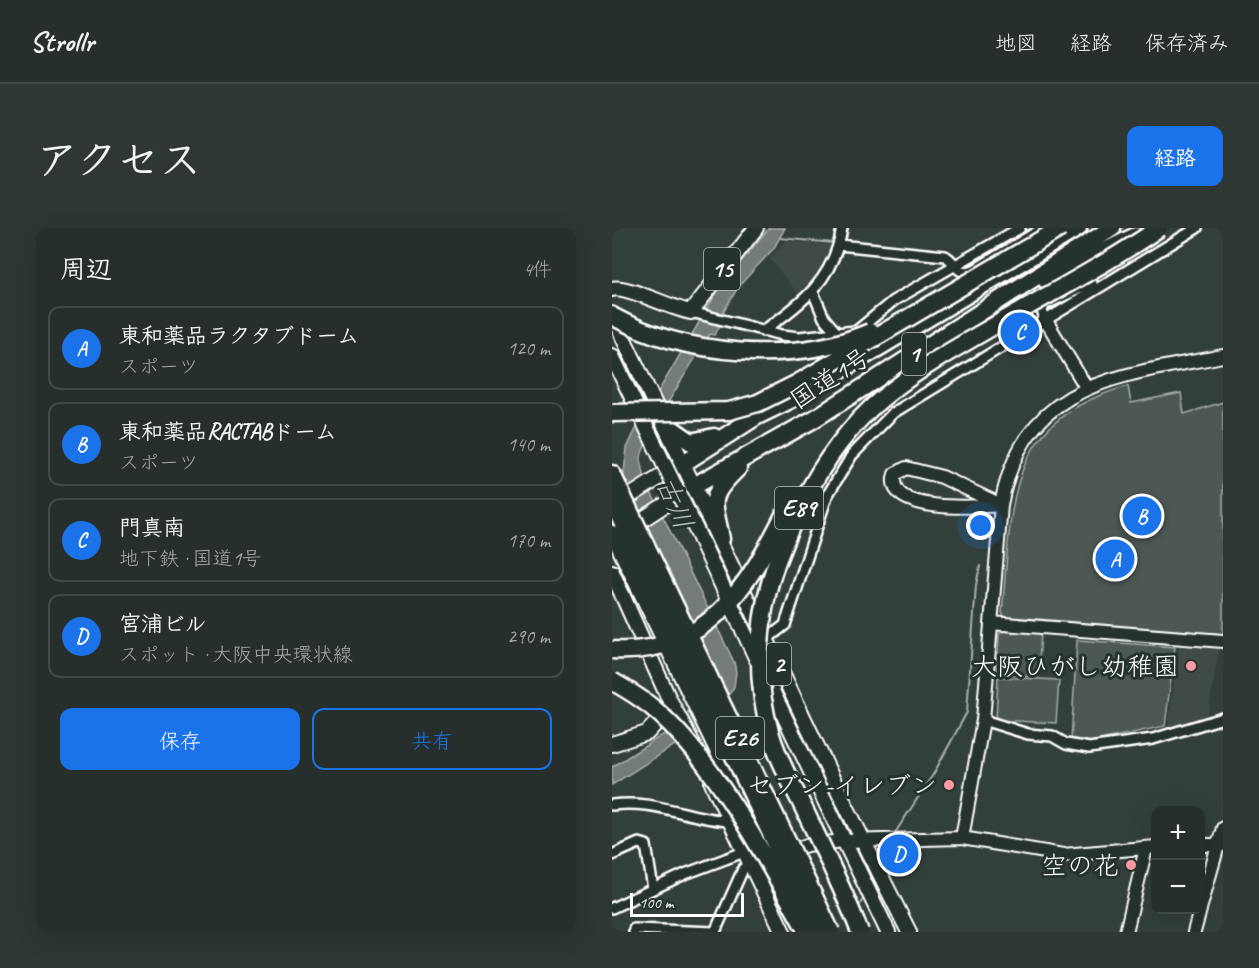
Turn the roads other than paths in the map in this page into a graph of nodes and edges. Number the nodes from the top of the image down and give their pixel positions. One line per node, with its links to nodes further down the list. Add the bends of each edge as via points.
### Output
1 (756, 228): 18 (main road, 15)
2 (842, 228): 12 (street)
3 (1020, 228): 13 (street)
4 (1043, 228): 13 (street, via 974,270 961,272)
5 (1070, 228): 11 (highway)
6 (1078, 228): 11 (highway, 国道1号 / 1)
7 (1112, 228): 17 (highway, 国道1号 / 1)
8 (1150, 228): 17 (highway, via 1040,283)
9 (1159, 228): 28 (highway, E89, bridge, via 946,353)
10 (1197, 228): 20 (street, via 1092,283)
11 (1057, 235): 14 (highway, bridge); 26 (highway, 国道1号 / 1)
12 (839, 245): 13 (street, via 945,256); 16 (street)
13 (954, 266): 22 (street, via 893,301)
14 (985, 273): 19 (highway, bridge, via 858,337 790,352 699,344 644,330); 29 (highway, bridge, via 758,403 720,412)
15 (612, 289): 18 (main road, 15, via 622,287 676,310)
16 (813, 292): 21 (street); 23 (street, via 824,318)
17 (1000, 298): 32 (highway, 国道1号 / 1, via 814,419)
18 (693, 312): 21 (street)
19 (612, 315): 30 (main road, 2)
20 (1045, 320): 27 (street); 46 (street, via 893,413 852,455 827,496 784,625)
21 (763, 331): 23 (street, via 799,337)
22 (855, 331): 23 (street); 26 (street)
23 (836, 332)
24 (612, 356): 58 (main road, 2, bridge)
25 (1223, 356): 27 (street)
26 (822, 381): 31 (highway, 国道1号 / 1)
27 (1086, 387): 37 (street, via 1049,412 1023,444 1004,486)
28 (870, 409): 48 (highway, E89, bridge, via 807,477 753,574 726,606 694,631 671,641 644,649); 77 (highway, E89, bridge, via 830,456 787,534 768,591 760,646 762,692 774,742)
29 (612, 413)
30 (664, 422): 31 (highway, via 690,442); 33 (main road, 2)
31 (733, 430): 33 (highway, 国道1号 / 1)
32 (741, 459): 35 (highway, 国道1号 / 1); 41 (highway, via 740,466 715,495)
33 (682, 464): 35 (main road, 2); 38 (main road)
34 (612, 474): 76 (highway, E26, bridge)
35 (694, 486): 40 (main road); 41 (main road, 2)
36 (612, 501): 75 (highway, E26, bridge)
37 (1001, 505): 37 (street, via 974,508 921,503 901,496 892,482 898,470 914,468); 45 (street)
38 (612, 508)
39 (612, 533): 65 (main road, bridge)
40 (612, 539)
41 (721, 539): 46 (main road, 2)
42 (612, 572): 44 (main road)
43 (612, 591): 44 (main road)
44 (625, 600): 50 (main road)
45 (992, 623): 47 (street); 52 (street)
46 (767, 639): 59 (main road, 2)
47 (1223, 641)
48 (612, 650)
49 (612, 681): 74 (highway, bridge, via 648,704 687,743 749,833)
50 (669, 699): 53 (main road, via 667,713 651,730); 55 (main road)
51 (1223, 718): 52 (street, via 1153,739 1089,748)
52 (983, 720): 57 (street)
53 (612, 744)
54 (612, 805): 55 (street, via 644,803)
55 (730, 821): 64 (main road)
56 (1223, 828): 61 (street)
57 (962, 838): 59 (street); 62 (street, via 1063,855)
58 (844, 841): 59 (street); 65 (street, via 807,845); 69 (main road, 2)
59 (864, 842): 80 (main road, 2)
60 (1205, 845): 61 (street)
61 (1221, 845): 67 (street)
62 (1151, 847): 81 (street)
63 (612, 855): 66 (street, via 639,843 646,845)
64 (747, 858): 65 (street); 66 (street, via 685,874); 72 (street); 73 (main road)
65 (768, 858): 74 (main road)
66 (653, 890): 68 (street)
67 (1205, 894)
68 (612, 908)
69 (879, 910): 78 (main road, 2); 79 (main road)
70 (1199, 914): 82 (street)
71 (634, 932): 72 (street)
72 (715, 932)
73 (783, 932)
74 (806, 932)
75 (818, 932)
76 (831, 932)
77 (860, 932)
78 (888, 932)
79 (897, 932)
80 (909, 932)
81 (1126, 932)
82 (1194, 932)

